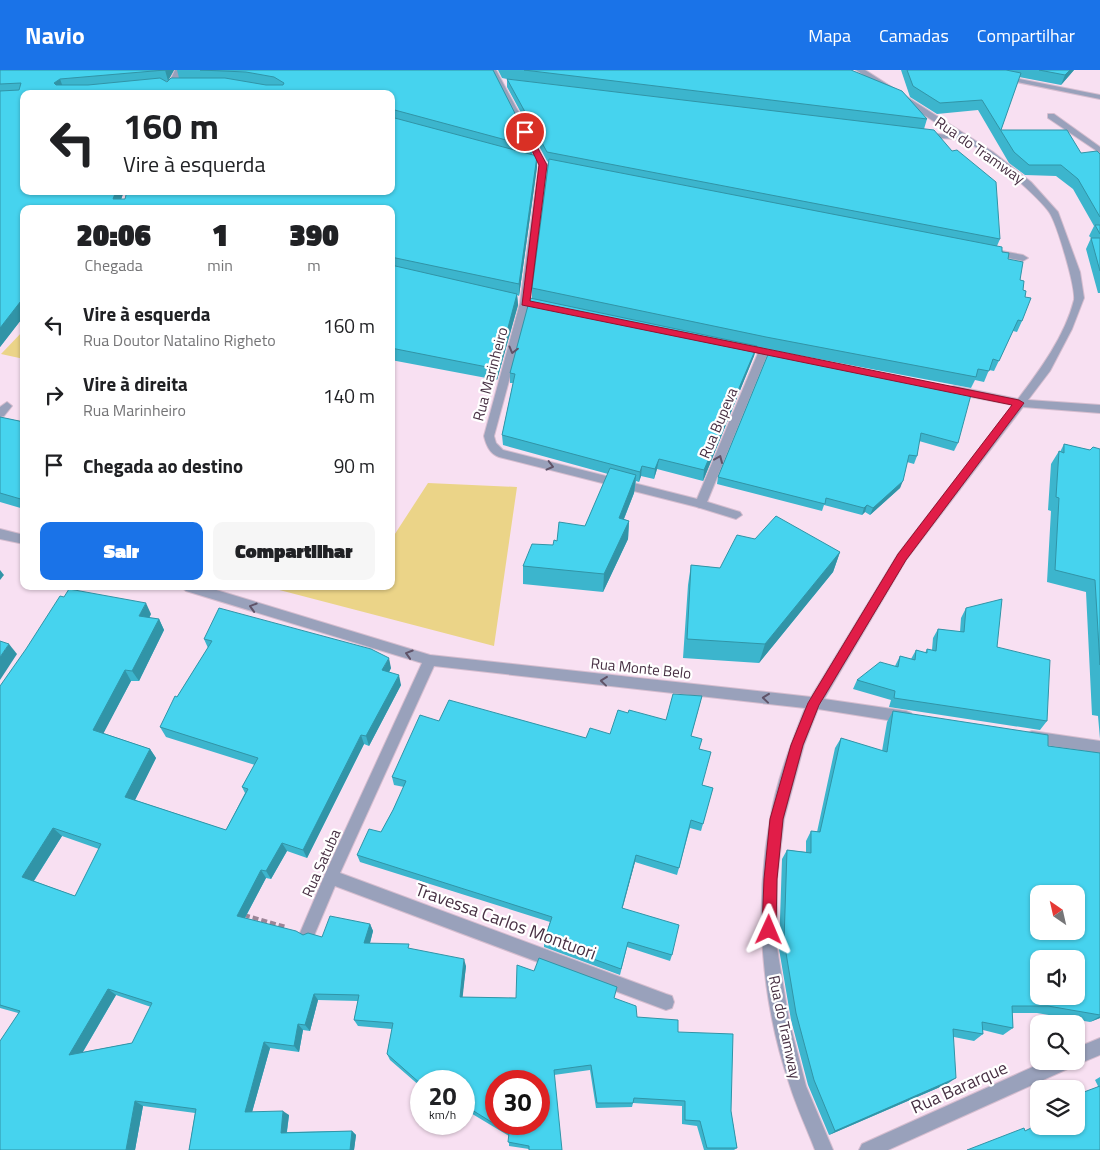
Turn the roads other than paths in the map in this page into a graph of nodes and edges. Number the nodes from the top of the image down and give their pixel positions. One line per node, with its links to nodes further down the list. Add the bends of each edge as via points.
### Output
1 (179, 70): 7 (street)
2 (492, 70): 15 (street, via 502,82)
3 (860, 70): 12 (street, Rua do Tramway)
4 (992, 75): 9 (street)
5 (180, 85): 7 (street)
6 (161, 86): 7 (street)
7 (171, 86): 8 (street)
8 (170, 90)
9 (1100, 97)
10 (1052, 116): 13 (street)
11 (909, 132): 12 (street)
12 (967, 139): 21 (street, Rua do Tramway, via 1028,184 1054,212 1075,272 1079,298 1067,330 1045,371)
13 (1100, 150)
14 (534, 162): 15 (street)
15 (543, 165): 16 (street); 23 (street, Rua Marinheiro, one-way to 23, via 525,303 489,436 491,444 499,453)
16 (553, 167)
17 (984, 250): 18 (street)
18 (1023, 258)
19 (763, 353): 23 (street, Rua Bupeva, one-way to 19)
20 (943, 388): 21 (street)
21 (1019, 403): 22 (street); 29 (street, Rua do Tramway, via 902,557)
22 (1100, 409)
23 (701, 504): 24 (street, Rua Marinheiro)
24 (736, 515)
25 (0, 534): 26 (street)
26 (20, 539)
27 (199, 590): 28 (street, Rua Monte Belo, one-way to 27)
28 (430, 660): 29 (street, Rua Monte Belo, one-way to 28); 33 (street, Rua Satuba)
29 (814, 703): 30 (street, Rua Monte Belo); 39 (street, Rua do Tramway, via 797,745 776,819 770,879 769,948 780,1020 798,1086)
30 (923, 720)
31 (1021, 735): 32 (street)
32 (1100, 747)
33 (331, 877): 34 (street, Rua Satuba); 35 (street, Travessa Carlos Montuori)
34 (308, 933)
35 (666, 1002)
36 (1100, 1046): 37 (street)
37 (1085, 1053)
38 (1046, 1070): 40 (street, Rua Bararque)
39 (824, 1150)
40 (868, 1150)

